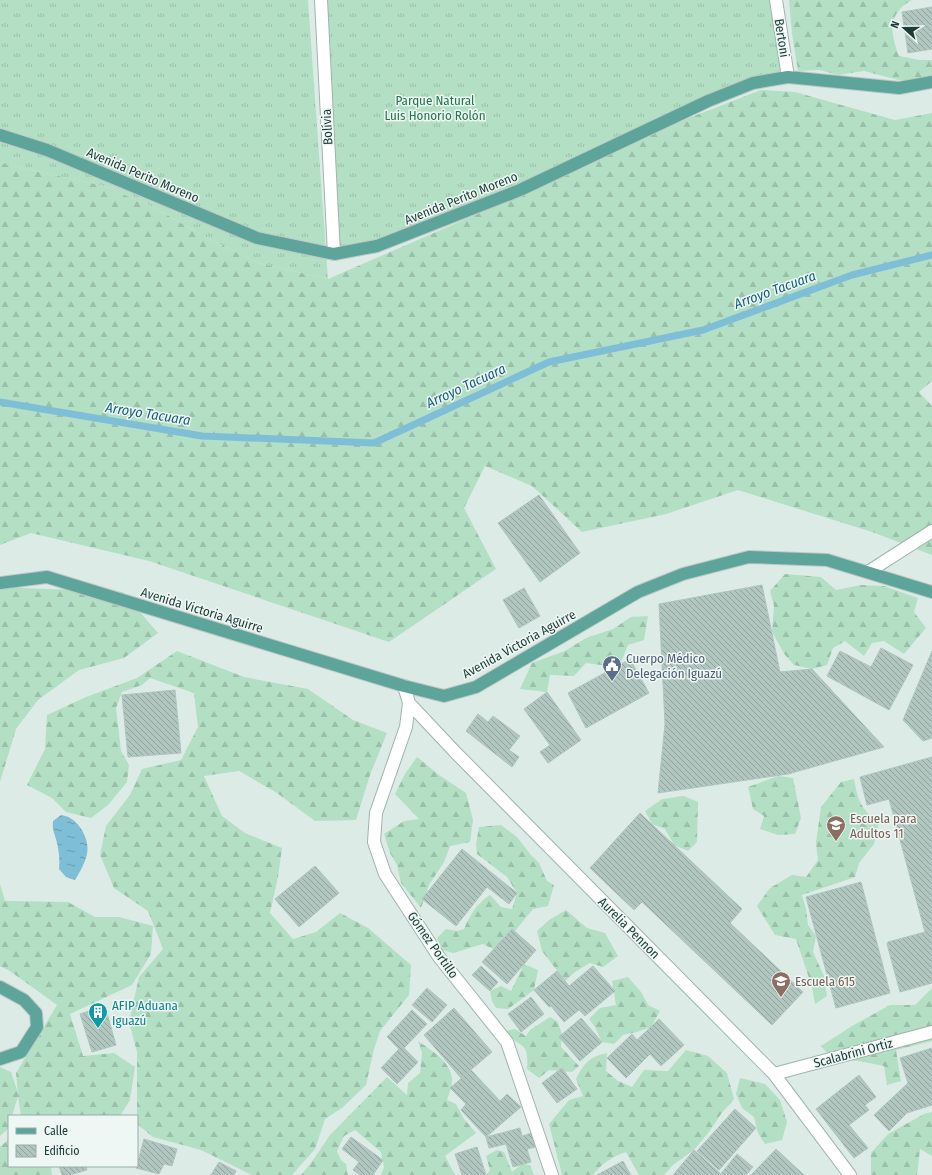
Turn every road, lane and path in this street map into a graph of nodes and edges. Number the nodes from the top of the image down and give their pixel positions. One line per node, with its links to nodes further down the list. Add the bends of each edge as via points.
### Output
1 (321, 0): 6 (street, Bolívia)
2 (776, 0): 3 (street, Bertoni)
3 (788, 77): 4 (main road, Avenida Perito Moreno, via 899,88); 6 (main road, Avenida Perito Moreno, via 753,83 708,101 520,190 377,246)
4 (932, 82)
5 (0, 135): 6 (main road, Avenida Perito Moreno, via 47,150 257,238)
6 (334, 254)
7 (932, 531): 8 (street)
8 (868, 572): 10 (main road, Avenida Victoria Aguirre); 11 (main road, Avenida Victoria Aguirre, via 827,560 749,557 683,574 638,592 476,687 444,696)
9 (0, 583): 11 (main road, Avenida Victoria Aguirre, via 47,577)
10 (932, 592)
11 (404, 686): 12 (street, Aurelia Pennon)
12 (410, 703): 16 (street, Aurelia Pennon, via 456,753); 17 (street, Gómez Portillo, via 406,727 376,813 374,842 385,874 439,958 508,1042)
13 (0, 987): 15 (main road, via 24,1000 36,1013 37,1027 21,1052)
14 (932, 1032): 16 (street, Scalabrini Ortiz)
15 (0, 1059)
16 (774, 1074): 18 (street, Aurelia Pennon)
17 (552, 1175)
18 (850, 1175)

